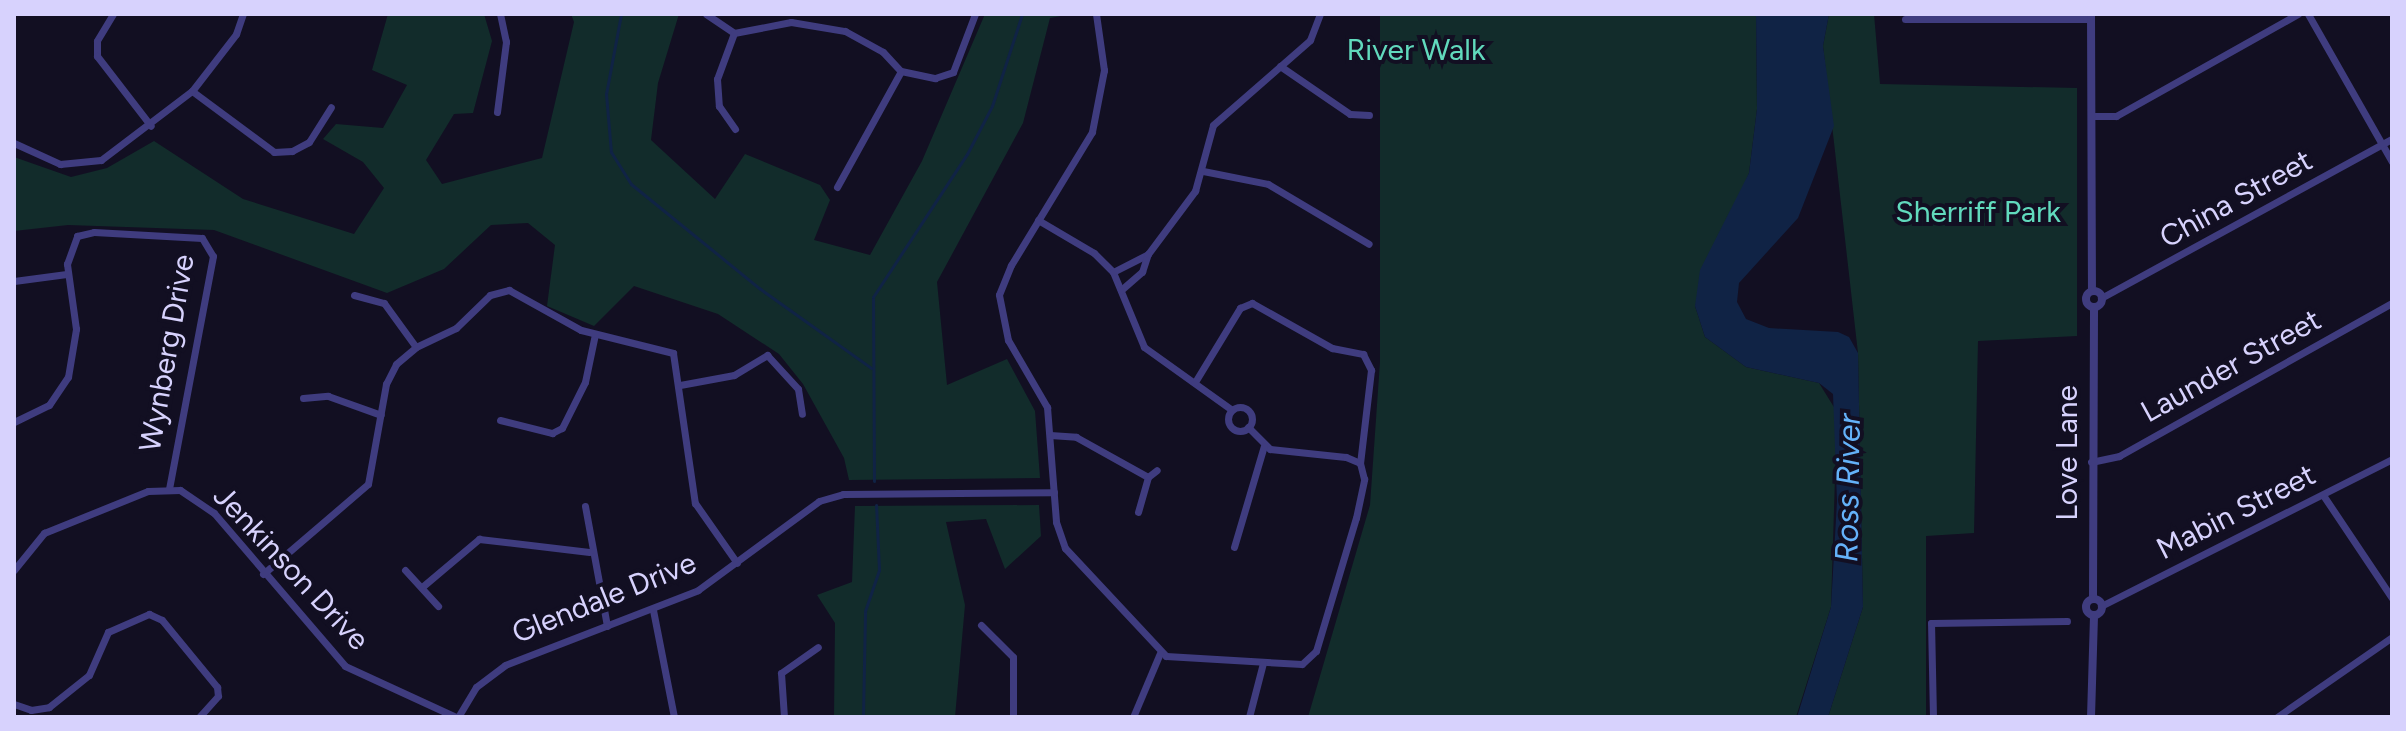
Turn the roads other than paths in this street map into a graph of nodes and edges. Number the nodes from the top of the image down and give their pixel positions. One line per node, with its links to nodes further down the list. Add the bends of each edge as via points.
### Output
1 (113, 14): 20 (street, via 97,41 97,56)
2 (243, 14): 15 (street, via 236,34)
3 (500, 14): 17 (street, via 506,42)
4 (706, 14): 12 (street)
5 (975, 14): 14 (street, via 953,72 935,78)
6 (1096, 14): 28 (street, via 1104,70 1098,113 1081,152)
7 (1320, 14): 13 (street, via 1310,40)
8 (2298, 14): 19 (street, via 2116,116)
9 (2308, 14): 24 (street)
10 (2091, 16): 11 (street); 19 (street)
11 (1905, 19)
12 (734, 33): 14 (street, via 791,22 845,31 883,52); 21 (street, via 717,79 719,106)
13 (1280, 66): 18 (street, via 1350,114); 26 (street, via 1213,125)
14 (901, 71): 27 (street)
15 (192, 91): 16 (street, via 274,152 309,142); 20 (street)
16 (331, 107)
17 (497, 112)
18 (1369, 115)
19 (2092, 116): 35 (street)
20 (151, 126): 23 (street, via 90,164 60,164)
21 (735, 129)
22 (2392, 139): 24 (street, China Street)
23 (14, 143)
24 (2382, 145): 25 (street); 37 (street, China Street)
25 (2392, 162)
26 (1203, 171): 29 (street, via 1268,184); 30 (street, via 1195,191)
27 (837, 187)
28 (1038, 220): 31 (street, via 1094,253); 51 (street, via 1004,280 999,311 1008,340 1044,397)
29 (1369, 244)
30 (1148, 254): 31 (street); 34 (street, via 1142,272)
31 (1113, 272): 34 (street)
32 (67, 274): 33 (street); 49 (street, Wynberg Drive, via 76,329 68,377 49,405); 58 (street, Wynberg Drive, via 73,242 88,232 194,236 212,248)
33 (14, 281)
34 (1121, 290): 42 (street, via 1144,347)
35 (2092, 291): 37 (street); 39 (street, Love Lane, via 2086,298)
36 (354, 295): 41 (street, via 384,303)
37 (2101, 298): 39 (street)
38 (2392, 303): 54 (street, Launder Street, via 2119,456)
39 (2094, 307): 54 (street, Love Lane)
40 (595, 334): 41 (street, via 560,321 520,293 502,290 456,328); 43 (street, via 666,348 677,361); 48 (street, via 585,382 558,432)
41 (416, 347): 47 (street, via 390,372)
42 (1195, 382): 45 (street); 55 (street, via 1240,308 1252,303 1332,348 1363,354 1371,370)
43 (680, 385): 46 (street, via 734,375 767,355 798,389); 65 (street, via 695,503)
44 (303, 398): 47 (street, via 328,396)
45 (1232, 410): 50 (street, via 1247,409); 50 (street, via 1233,428)
46 (802, 414)
47 (381, 415): 68 (street, via 368,484)
48 (500, 420)
49 (14, 422)
50 (1248, 427): 52 (street)
51 (1050, 435): 57 (street, via 1076,437); 59 (street)
52 (1264, 446): 55 (street); 63 (street)
53 (2392, 459): 60 (street, Mabin Street)
54 (2091, 462): 71 (street, Love Lane)
55 (1360, 463): 82 (street, via 1361,502 1313,657 1302,664)
56 (1157, 470): 57 (street)
57 (1148, 477): 62 (street)
58 (169, 489): 66 (street, Jenkinson Drive, via 148,491 44,533); 68 (street, Jenkinson Drive, via 204,503)
59 (1054, 492): 65 (street, Glendale Drive, via 843,494 807,507); 81 (street, via 1065,548)
60 (2323, 495): 70 (street); 73 (street, Mabin Street)
61 (585, 506): 64 (street)
62 (1138, 512)
63 (1234, 547)
64 (589, 552): 69 (street, via 479,539); 78 (street)
65 (737, 563): 74 (street, Glendale Drive, via 698,590)
66 (14, 570)
67 (405, 570): 69 (street)
68 (263, 574): 86 (street, Jenkinson Drive, via 345,666)
69 (422, 587): 72 (street)
70 (2392, 598)
71 (2093, 599): 73 (street); 75 (street, Love Lane, via 2086,607)
72 (438, 606)
73 (2101, 606): 75 (street)
74 (653, 610): 78 (street, Glendale Drive); 87 (street)
75 (2094, 615): 93 (street)
76 (2067, 621): 92 (street, via 1931,623)
77 (981, 625): 89 (street, via 1013,657)
78 (607, 626): 86 (street, Glendale Drive, via 505,665 476,687)
79 (2392, 637): 94 (street)
80 (818, 647): 88 (street, via 781,673)
81 (1160, 653): 82 (street); 90 (street)
82 (1263, 663): 91 (street)
83 (14, 704): 84 (street)
84 (30, 713): 85 (street, via 49,707 89,675 115,626 149,614 162,620 217,687 218,696)
85 (199, 717)
86 (457, 717)
87 (674, 717)
88 (784, 717)
89 (1013, 717)
90 (1133, 717)
91 (1249, 717)
92 (1933, 717)
93 (2091, 717)
94 (2277, 717)

